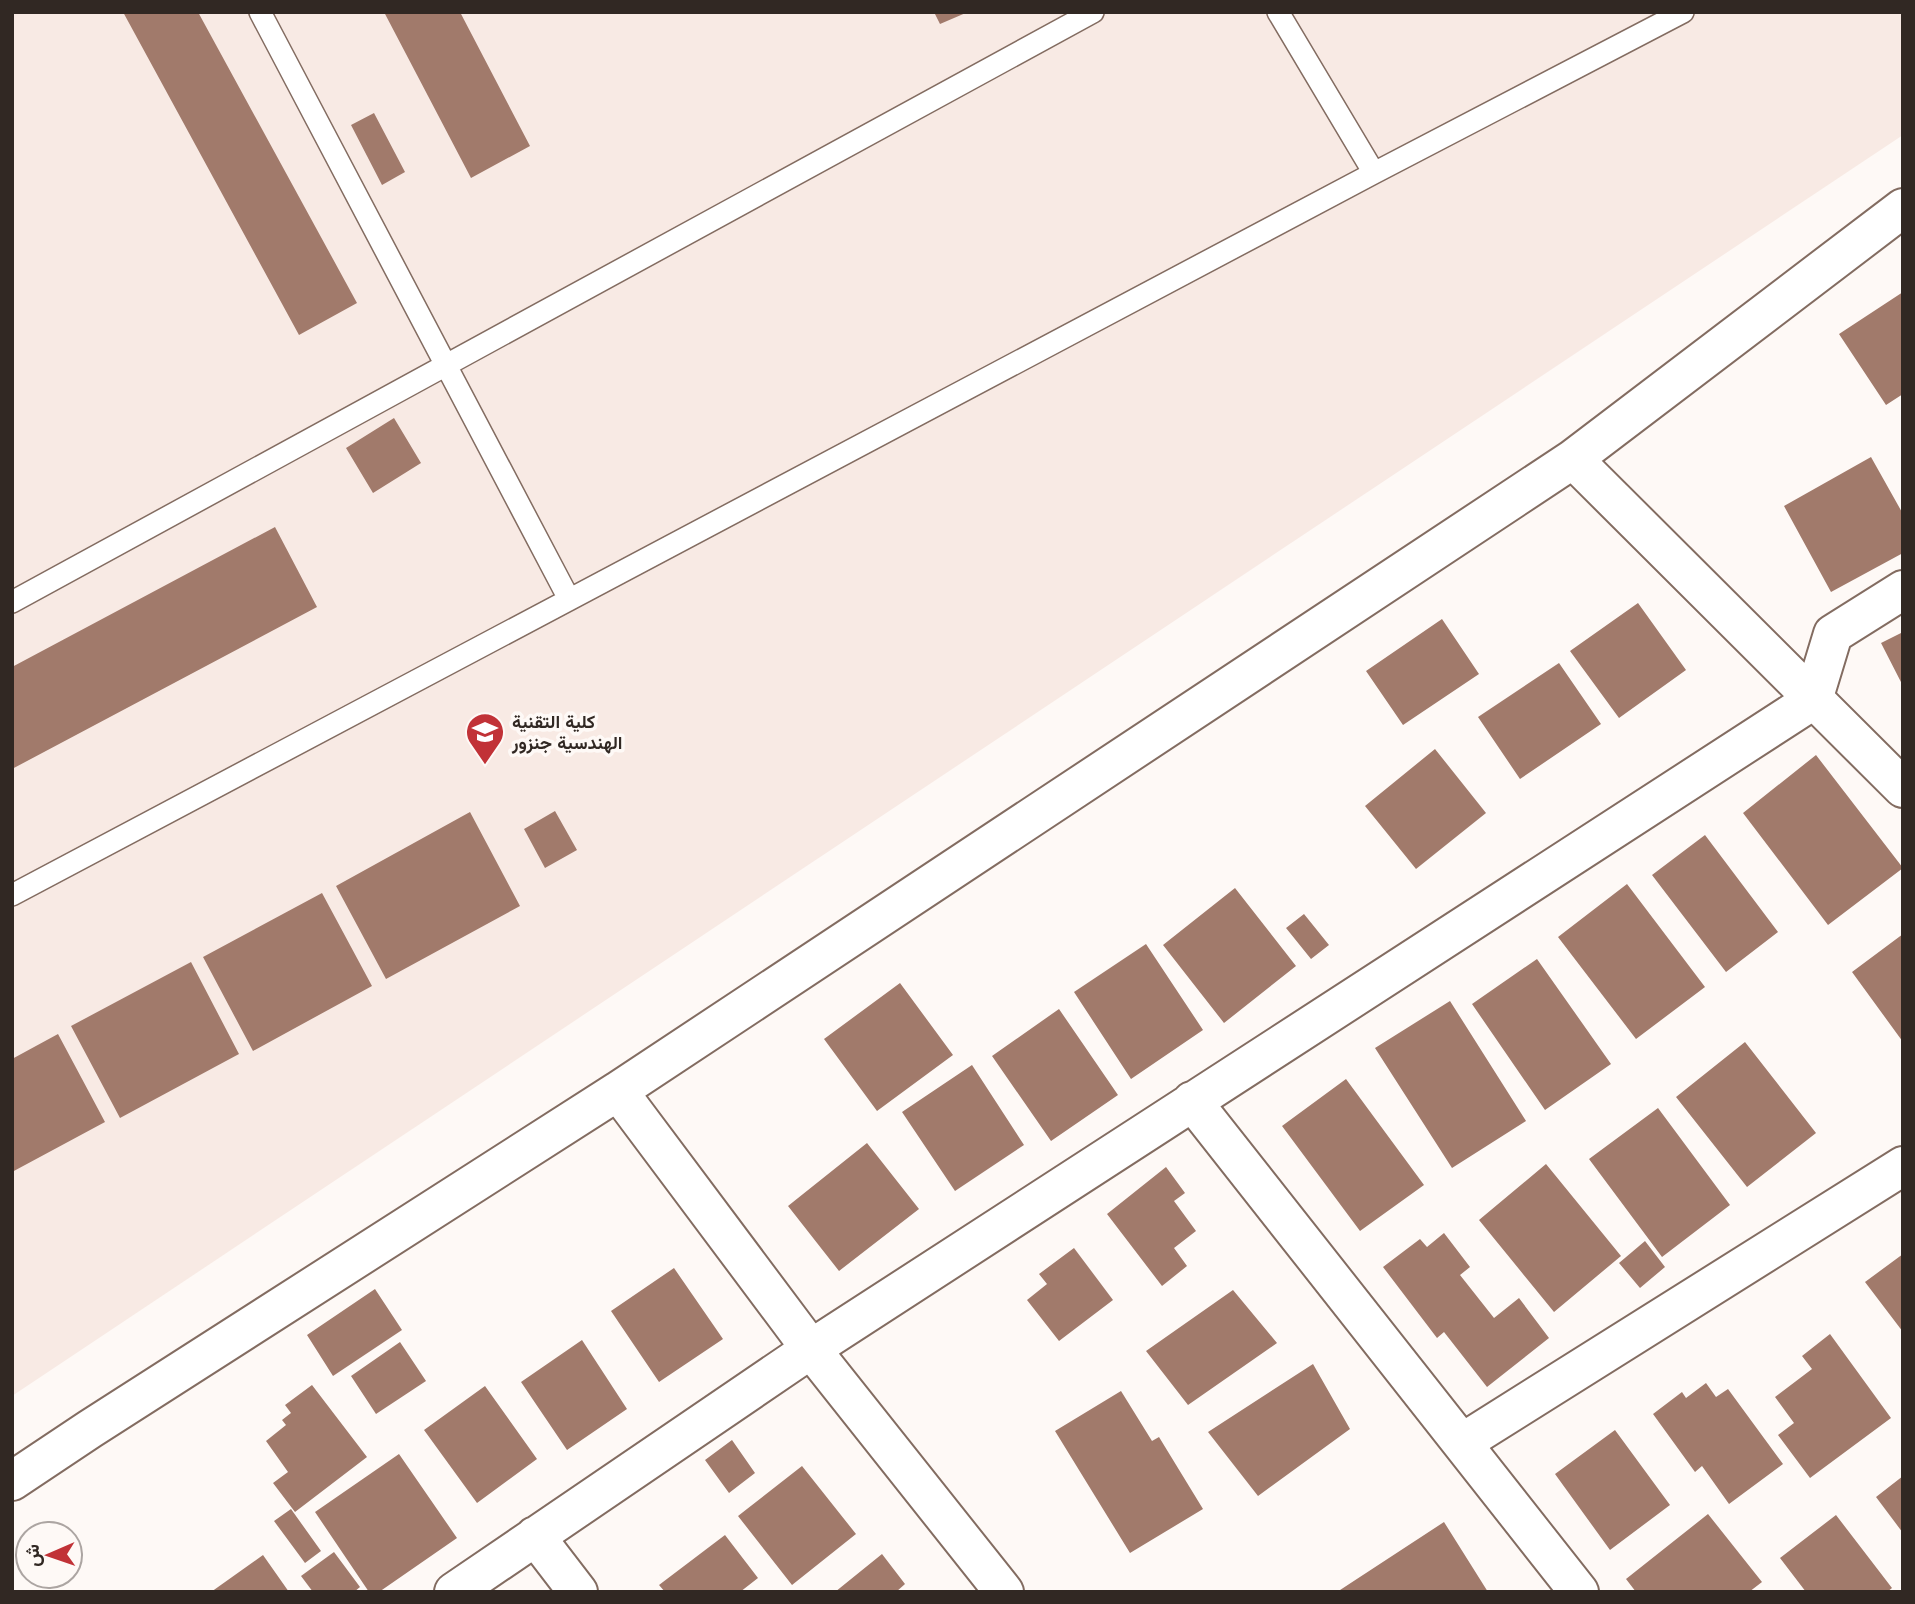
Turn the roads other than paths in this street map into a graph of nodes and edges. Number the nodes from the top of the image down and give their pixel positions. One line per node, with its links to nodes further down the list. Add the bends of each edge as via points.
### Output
1 (260, 12): 7 (lane)
2 (1093, 12): 7 (lane)
3 (1278, 12): 5 (lane)
4 (1683, 12): 5 (lane)
5 (1374, 173): 10 (lane)
6 (1903, 208): 8 (street)
7 (446, 366): 10 (lane); 11 (lane)
8 (1573, 459): 12 (street); 15 (street)
9 (1903, 590): 12 (street, via 1833,634)
10 (569, 599): 14 (lane)
11 (12, 602)
12 (1813, 700): 13 (street); 16 (street)
13 (1903, 788)
14 (12, 895)
15 (618, 1091): 18 (street); 20 (street)
16 (1192, 1101): 18 (street); 19 (street)
17 (1903, 1166): 19 (street)
18 (811, 1349): 21 (street); 24 (street)
19 (1462, 1443): 25 (street)
20 (12, 1481)
21 (535, 1535): 22 (street); 23 (street)
22 (453, 1592)
23 (578, 1592)
24 (1004, 1592)
25 (1579, 1592)

